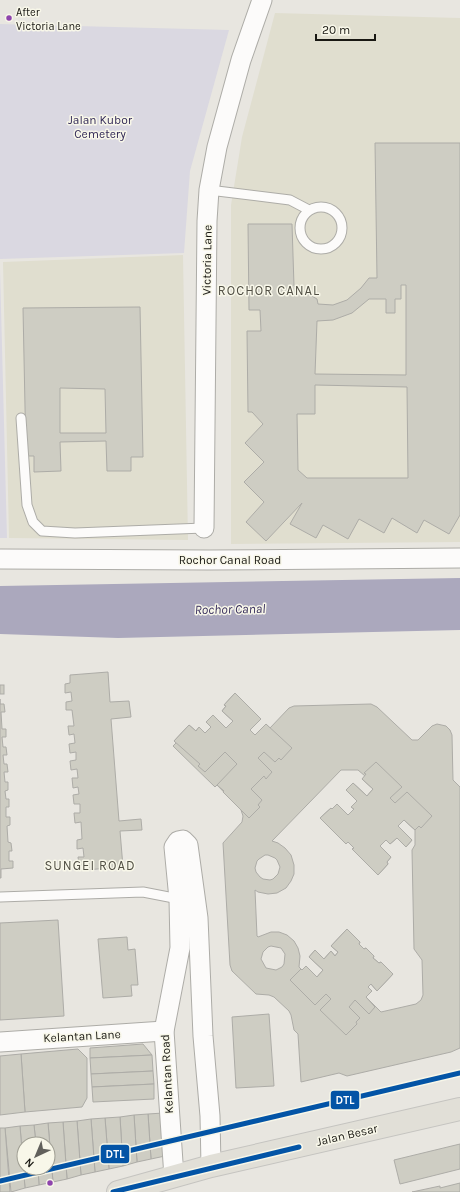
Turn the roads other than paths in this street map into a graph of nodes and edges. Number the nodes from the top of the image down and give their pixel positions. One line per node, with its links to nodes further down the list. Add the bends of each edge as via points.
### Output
1 (262, 0): 2 (street, Victoria Lane, via 241,60 216,147)
2 (209, 190): 3 (lane, via 290,200); 5 (street, Victoria Lane)
3 (309, 210): 3 (lane, via 320,207 332,210 340,219 342,231 337,242 327,248 316,249 305,242 300,232 301,220)
4 (21, 418): 5 (lane, via 27,505 33,522 42,530 75,533)
5 (204, 528)
6 (460, 558): 7 (street, Rochor Canal Road)
7 (0, 559)
8 (0, 897): 9 (lane, via 143,892)
9 (179, 899): 10 (street, Kelantan Road); 11 (street, Kelantan Road, via 174,847 178,841 183,840 188,845 191,864)
10 (180, 948): 11 (street, via 187,958 192,958); 12 (street, Kelantan Road)
11 (200, 950): 15 (street, Kelantan Road)
12 (164, 1031): 13 (street, Kelantan Lane); 16 (street, Kelantan Road)
13 (0, 1042)
14 (460, 1109): 15 (main road, Jalan Besar)
15 (211, 1166): 16 (main road, Jalan Besar)
16 (174, 1177): 17 (main road, Jalan Besar)
17 (118, 1192)

